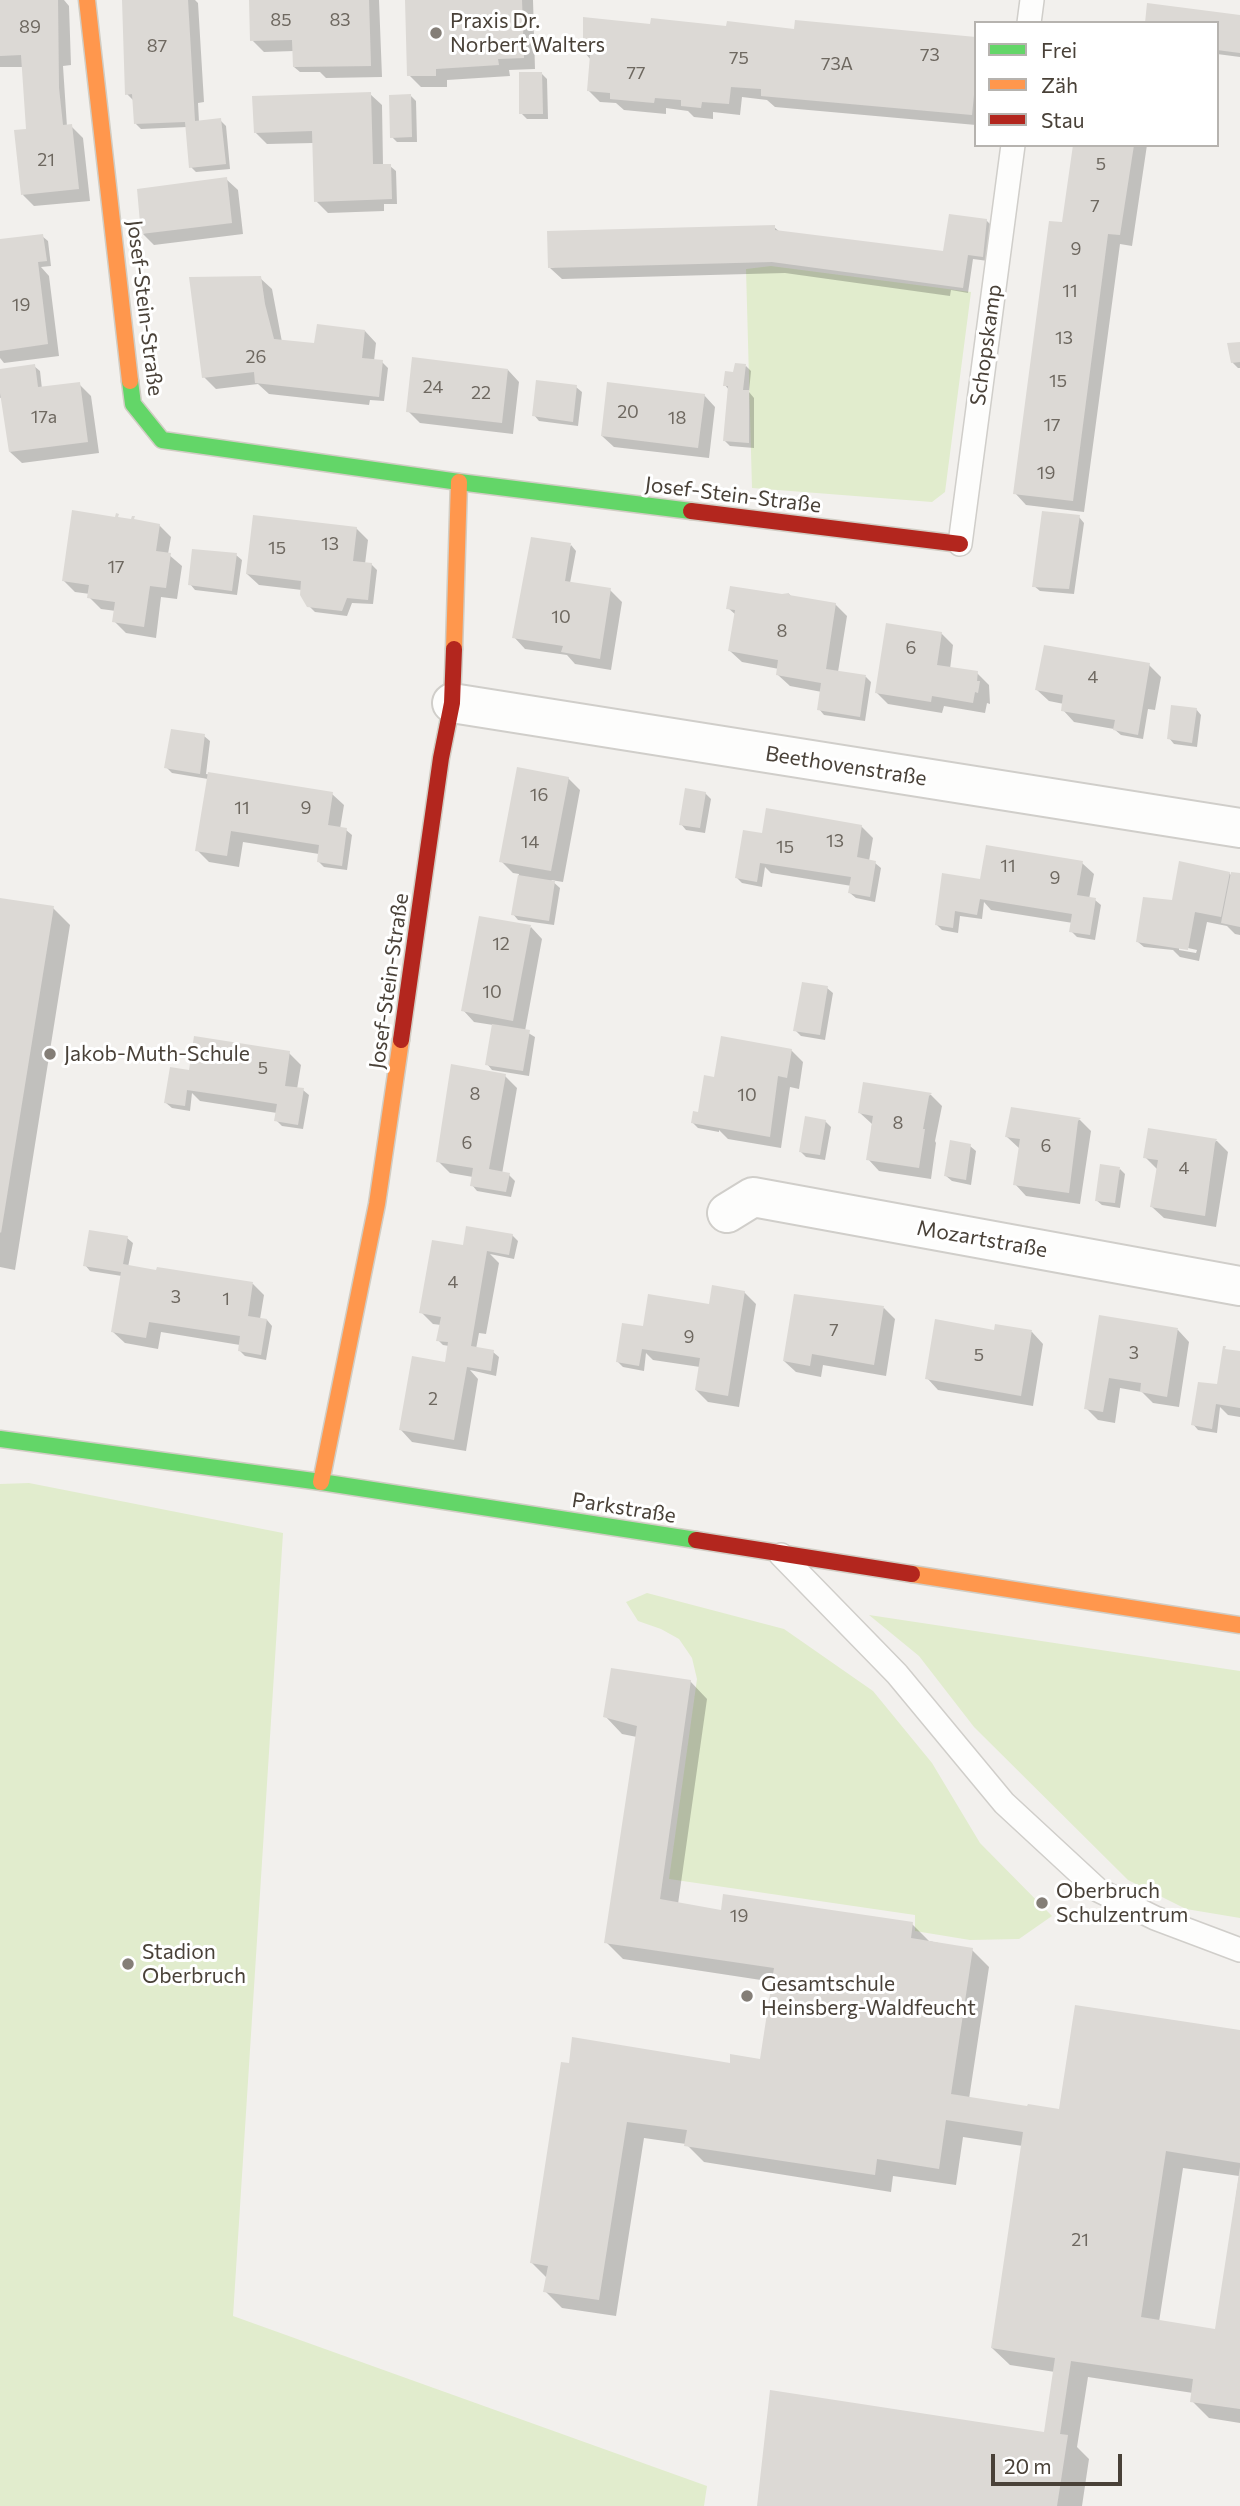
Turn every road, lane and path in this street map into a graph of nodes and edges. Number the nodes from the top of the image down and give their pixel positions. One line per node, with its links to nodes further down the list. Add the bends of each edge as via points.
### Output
1 (87, 0): 5 (street, Josef-Stein-Straße, via 133,404 162,440)
2 (1032, 0): 3 (lane)
3 (1029, 21)
4 (1013, 147): 6 (lane, Schopskamp)
5 (459, 482): 6 (street, Josef-Stein-Straße); 7 (street, Josef-Stein-Straße)
6 (960, 544)
7 (452, 703): 8 (street, Beethovenstraße); 12 (street, Josef-Stein-Straße, via 377,1204)
8 (1240, 828)
9 (727, 1213): 10 (street, Mozartstraße, via 753,1197)
10 (1240, 1286)
11 (0, 1440): 12 (street, Parkstraße)
12 (321, 1482): 13 (street, Parkstraße)
13 (780, 1554): 14 (street, Parkstraße); 15 (lane, via 897,1674 1004,1803 1098,1890 1155,1918)
14 (1240, 1625)
15 (1240, 1950)

